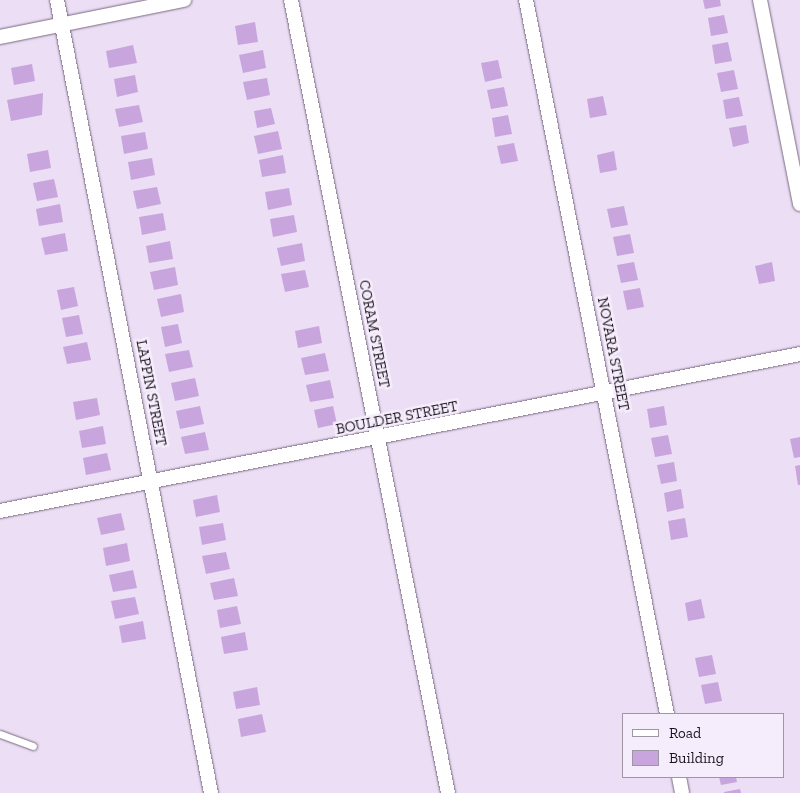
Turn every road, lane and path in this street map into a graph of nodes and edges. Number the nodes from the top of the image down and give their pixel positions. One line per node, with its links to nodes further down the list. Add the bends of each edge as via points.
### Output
1 (57, 0): 6 (street, LAPPIN STREET)
2 (184, 0): 6 (street)
3 (291, 0): 11 (street, CORAM STREET)
4 (526, 0): 10 (street, NOVARA STREET)
5 (760, 0): 8 (street)
6 (62, 24): 7 (street); 12 (street, LAPPIN STREET)
7 (0, 37)
8 (800, 204)
9 (800, 354): 10 (street, BOULDER STREET)
10 (604, 393): 11 (street, BOULDER STREET); 14 (street, NOVARA STREET)
11 (378, 438): 12 (street, BOULDER STREET); 19 (street, CORAM STREET)
12 (152, 483): 13 (street, BOULDER STREET); 18 (street, LAPPIN STREET)
13 (0, 511)
14 (667, 713)
15 (0, 734): 16 (lane)
16 (33, 746)
17 (679, 778): 20 (street)
18 (211, 793)
19 (448, 793)
20 (682, 793)

